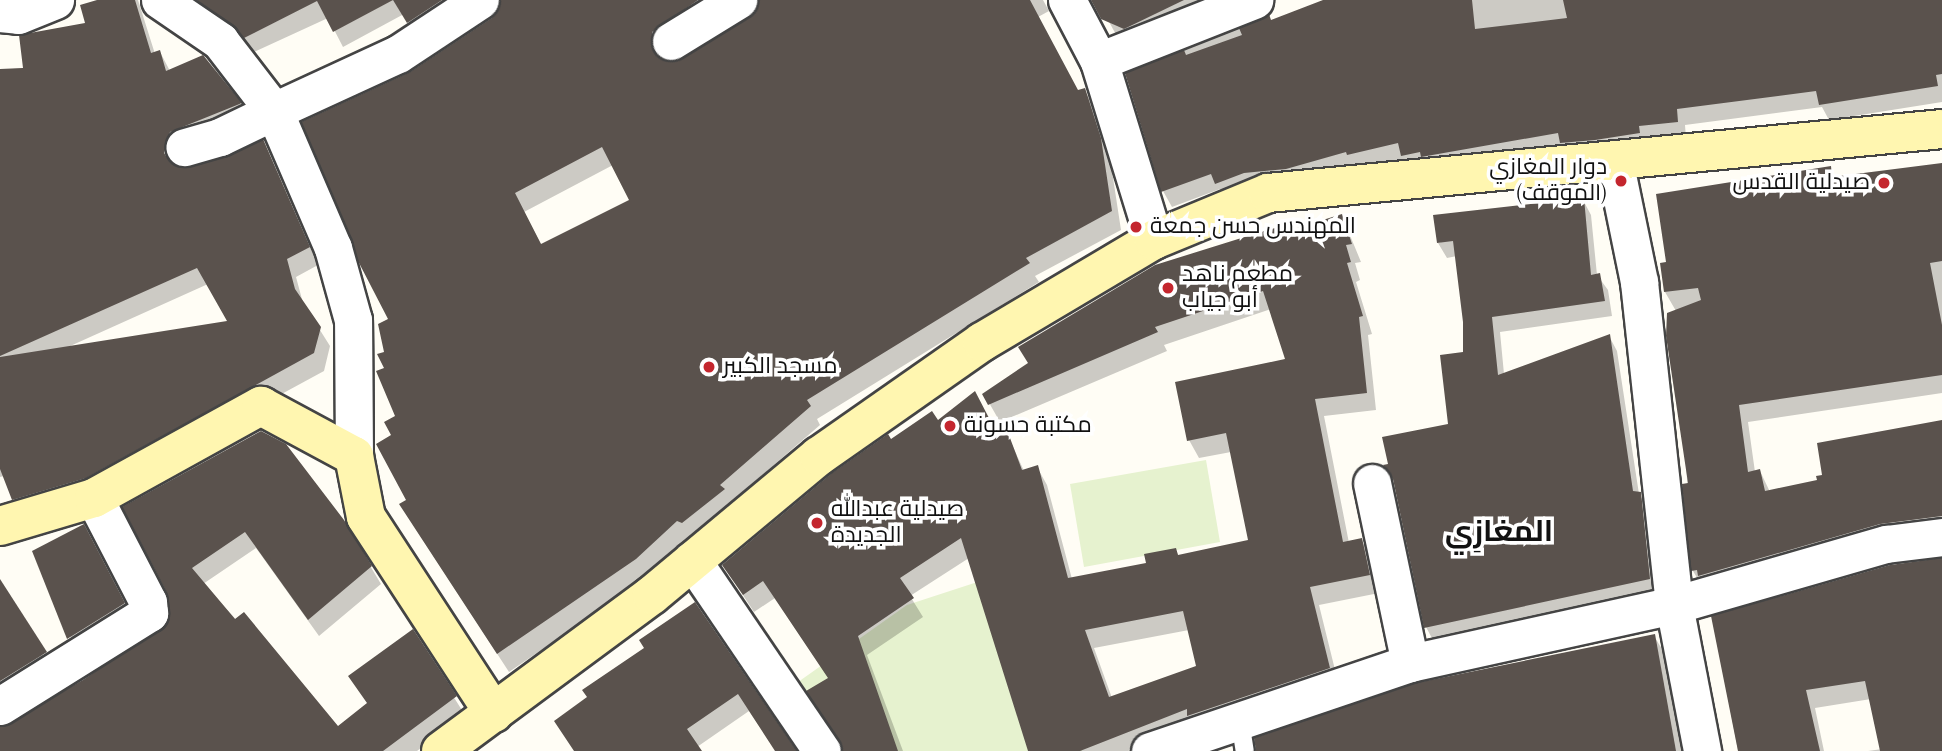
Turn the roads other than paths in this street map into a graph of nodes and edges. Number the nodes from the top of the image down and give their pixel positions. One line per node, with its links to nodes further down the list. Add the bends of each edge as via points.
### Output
1 (55, 0): 7 (street, via 18,15)
2 (160, 0): 10 (street, via 220,41)
3 (480, 0): 10 (street, via 398,54)
4 (738, 0): 8 (street)
5 (1067, 0): 9 (street)
6 (1254, 0): 9 (street)
7 (0, 13)
8 (671, 41)
9 (1099, 61): 14 (street)
10 (274, 111): 12 (street, via 220,137); 15 (street, via 332,248 353,320)
11 (1942, 129): 13 (street)
12 (184, 147)
13 (1614, 160): 14 (street, via 1268,193); 21 (street, via 1639,282)
14 (1154, 240): 20 (street, via 982,342 819,456)
15 (354, 456): 17 (street, via 261,406); 24 (street, via 366,517)
16 (1372, 484): 22 (street)
17 (94, 498): 18 (street); 23 (street, via 148,602 149,613)
18 (0, 526)
19 (1942, 537): 21 (street, via 1886,544)
20 (692, 560): 24 (street); 27 (street)
21 (1674, 604): 22 (street); 29 (street)
22 (1410, 663): 25 (street)
23 (0, 706)
24 (494, 713): 26 (street)
25 (1242, 736): 28 (street)
26 (441, 751)
27 (822, 751)
28 (1150, 751)
29 (1702, 751)

